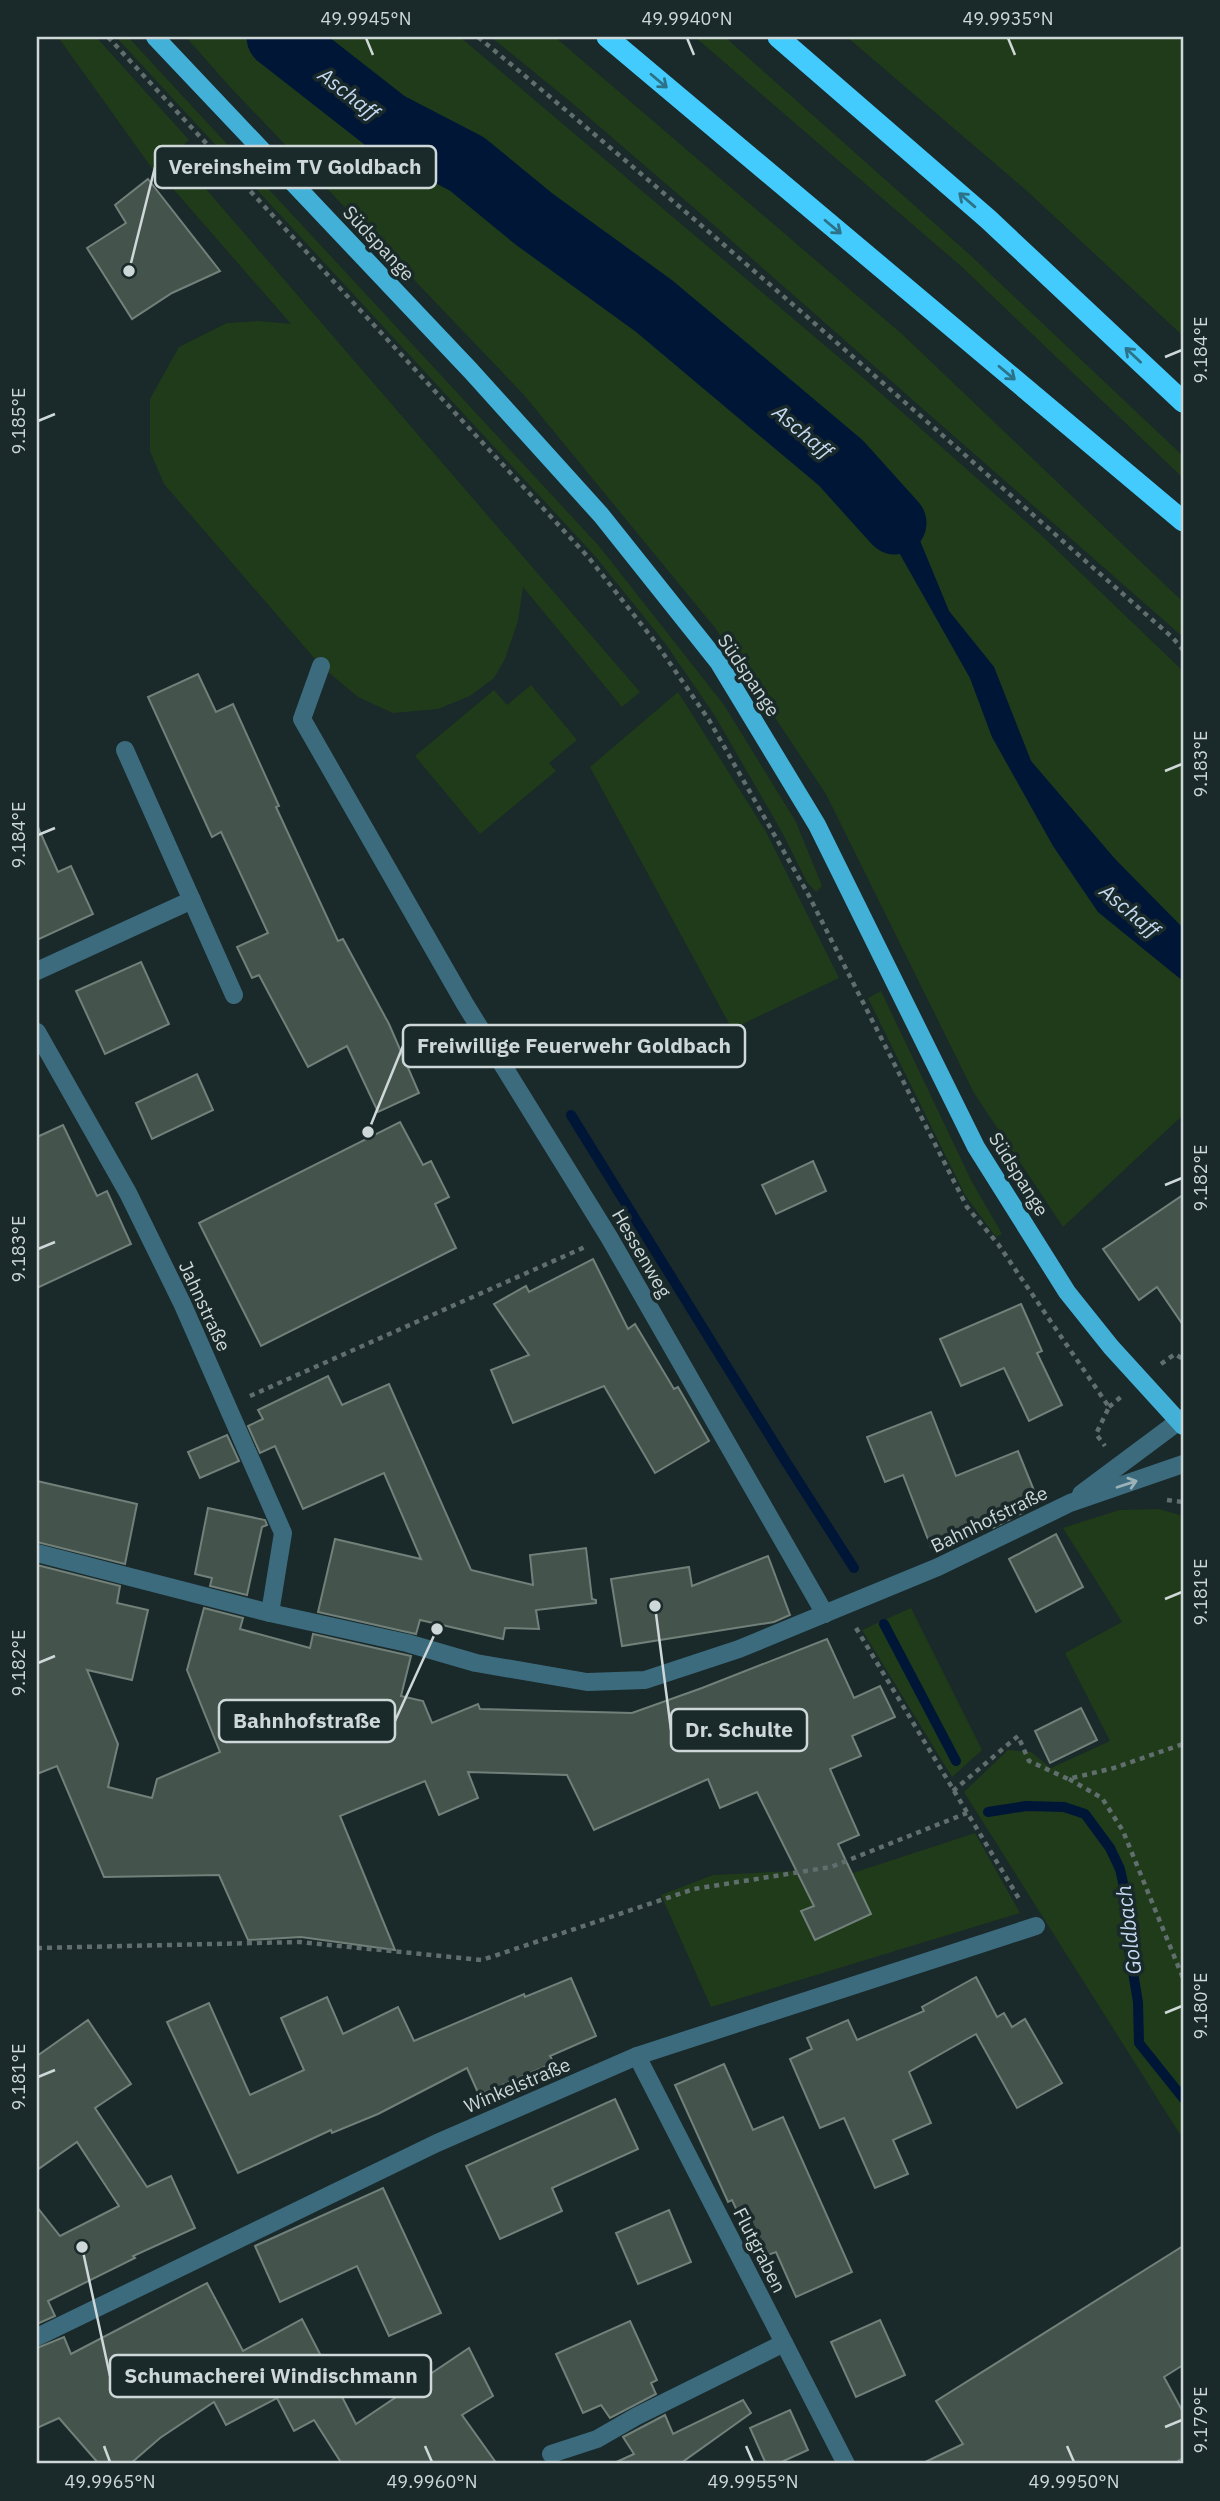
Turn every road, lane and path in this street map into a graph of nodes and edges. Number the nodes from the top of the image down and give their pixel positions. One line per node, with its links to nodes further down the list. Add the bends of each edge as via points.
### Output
1 (108, 37): 19 (path, via 589,558 656,643 709,720 808,894 967,1207 998,1244 1110,1407 1096,1434)
2 (155, 37): 17 (main road, Südspange, via 601,515 719,663 817,825 976,1147 1067,1292)
3 (478, 37): 8 (path, via 860,364)
4 (607, 37): 7 (highway, one-way to 7)
5 (778, 37): 6 (highway, one-way to 5, via 988,219)
6 (1183, 402)
7 (1183, 520)
8 (1183, 650)
9 (321, 666): 15 (street, Hessenweg, via 302,719 465,1004)
10 (125, 750): 11 (street)
11 (192, 900): 12 (street); 13 (street)
12 (37, 971)
13 (234, 995)
14 (37, 1032): 16 (street, Jahnstraße, via 128,1193)
15 (609, 1237): 16 (path); 24 (street, Hessenweg)
16 (227, 1406): 23 (street, Jahnstraße, via 283,1534)
17 (1182, 1422): 19 (street, Bahnhofstraße)
18 (1183, 1464): 20 (street, Bahnhofstraße, one-way to 18)
19 (1118, 1465): 20 (street, Bahnhofstraße)
20 (1070, 1503): 22 (street, Bahnhofstraße, via 938,1567)
21 (37, 1553): 23 (street, Bahnhofstraße)
22 (843, 1606): 24 (street, Bahnhofstraße); 27 (path)
23 (270, 1614): 24 (street, Bahnhofstraße, via 407,1643 475,1663 587,1682 645,1680)
24 (825, 1614)
25 (1183, 1744): 26 (path)
26 (1068, 1779): 27 (path, via 1029,1760 1018,1737); 31 (path, via 1102,1798 1123,1831)
27 (953, 1791): 28 (path)
28 (967, 1813): 29 (path); 30 (path, via 831,1867 694,1889 482,1960 299,1942)
29 (1036, 1926): 32 (street, Winkelstraße)
30 (37, 1948)
31 (1183, 1978)
32 (637, 2056): 33 (street, Winkelstraße, via 437,2143); 34 (street, Flutgraben)
33 (37, 2337)
34 (785, 2343): 35 (street, via 597,2439); 36 (street, Flutgraben)
35 (551, 2454)
36 (846, 2464)

